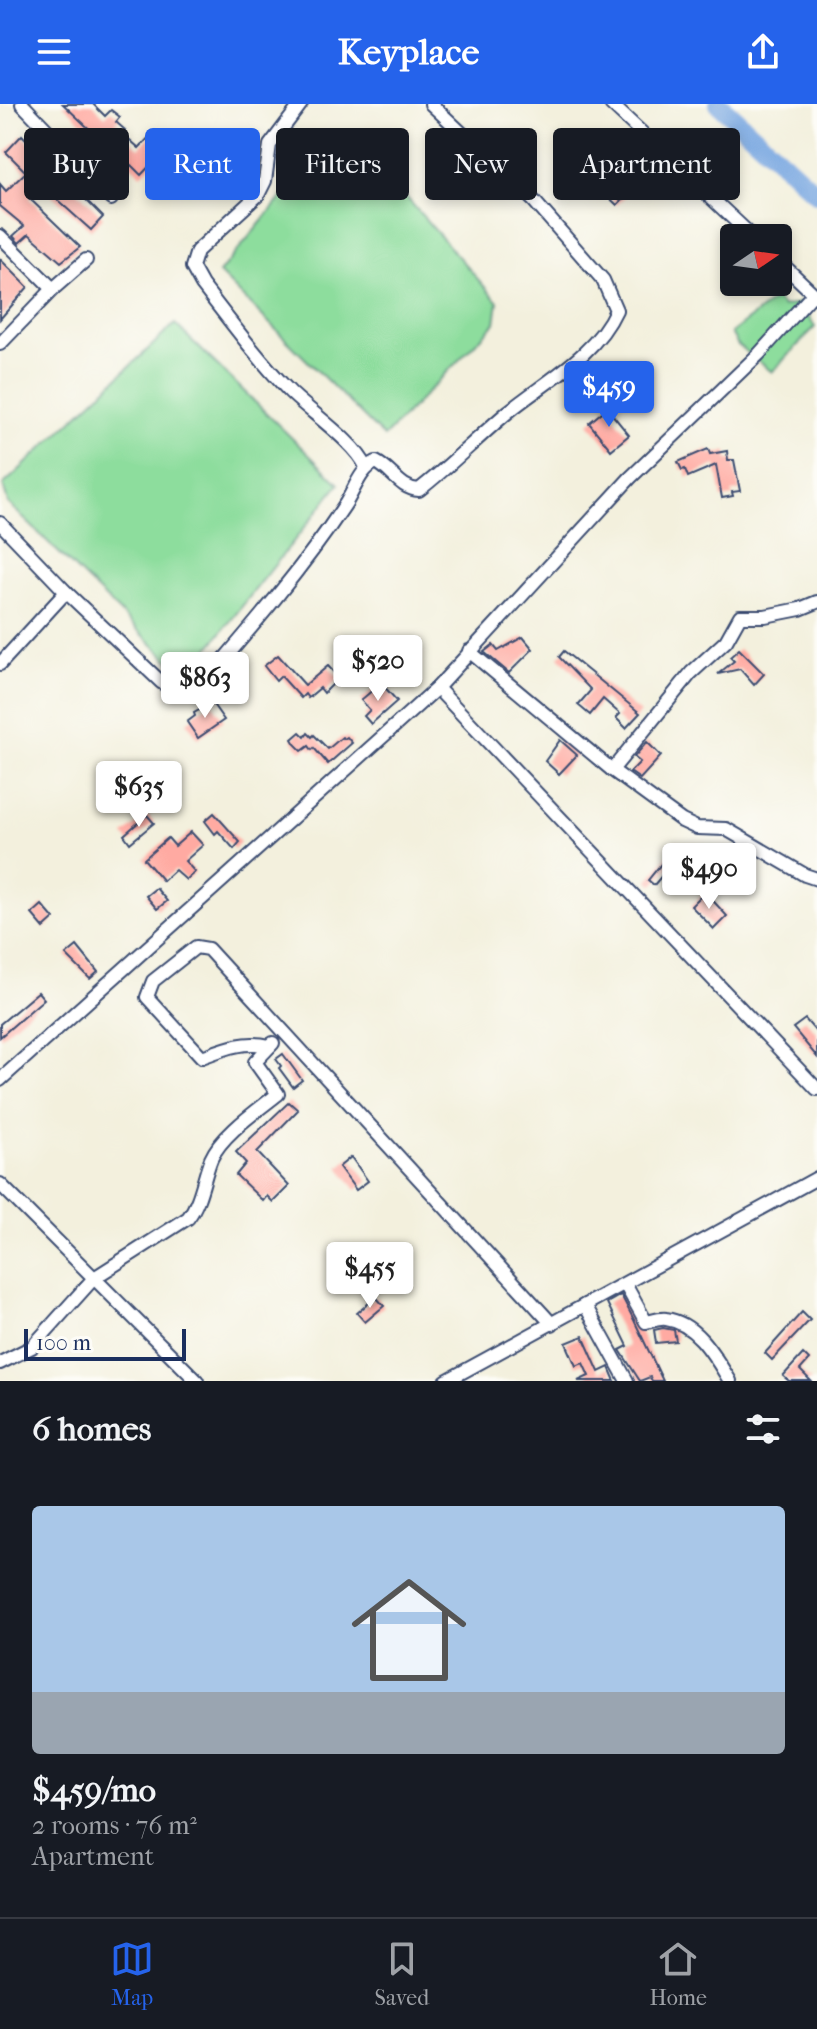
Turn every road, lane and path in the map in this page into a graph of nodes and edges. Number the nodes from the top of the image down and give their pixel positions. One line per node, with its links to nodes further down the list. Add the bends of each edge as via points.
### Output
1 (22, 104): 5 (street)
2 (301, 104): 13 (street, via 270,145 258,195 197,251 192,267 290,392)
3 (431, 104): 13 (street, via 534,201 603,280 616,310 585,353 419,490 411,490 376,462)
4 (611, 104): 6 (street)
5 (44, 128)
6 (739, 224)
7 (0, 236): 10 (street)
8 (86, 260): 10 (street)
9 (792, 273): 11 (street)
10 (53, 289): 12 (street)
11 (815, 295): 17 (street, via 630,478)
12 (0, 344)
13 (366, 467): 15 (street, via 291,578 187,694 161,682)
14 (0, 523): 15 (street)
15 (66, 592): 18 (street)
16 (817, 602): 20 (street, via 740,616 726,641 691,673)
17 (469, 651): 19 (street); 20 (street)
18 (0, 664)
19 (437, 688): 24 (street); 25 (street)
20 (612, 770): 21 (street, via 682,821 697,828 726,829)
21 (817, 879)
22 (284, 1032): 23 (street); 23 (street, via 204,946 189,952 150,986 147,997 202,1057 240,1043); 31 (street)
23 (270, 1046): 28 (street, via 255,1062 278,1094 215,1151 192,1212)
24 (0, 1080)
25 (817, 1089)
26 (817, 1178): 29 (street)
27 (0, 1184): 28 (street)
28 (94, 1278): 32 (street, via 32,1347); 33 (street)
29 (625, 1284): 30 (street); 36 (street, via 646,1322 666,1319 692,1330)
30 (585, 1305): 31 (street); 35 (street)
31 (552, 1324): 34 (street)
32 (0, 1363)
33 (197, 1381)
34 (446, 1381)
35 (627, 1381)
36 (730, 1381)

